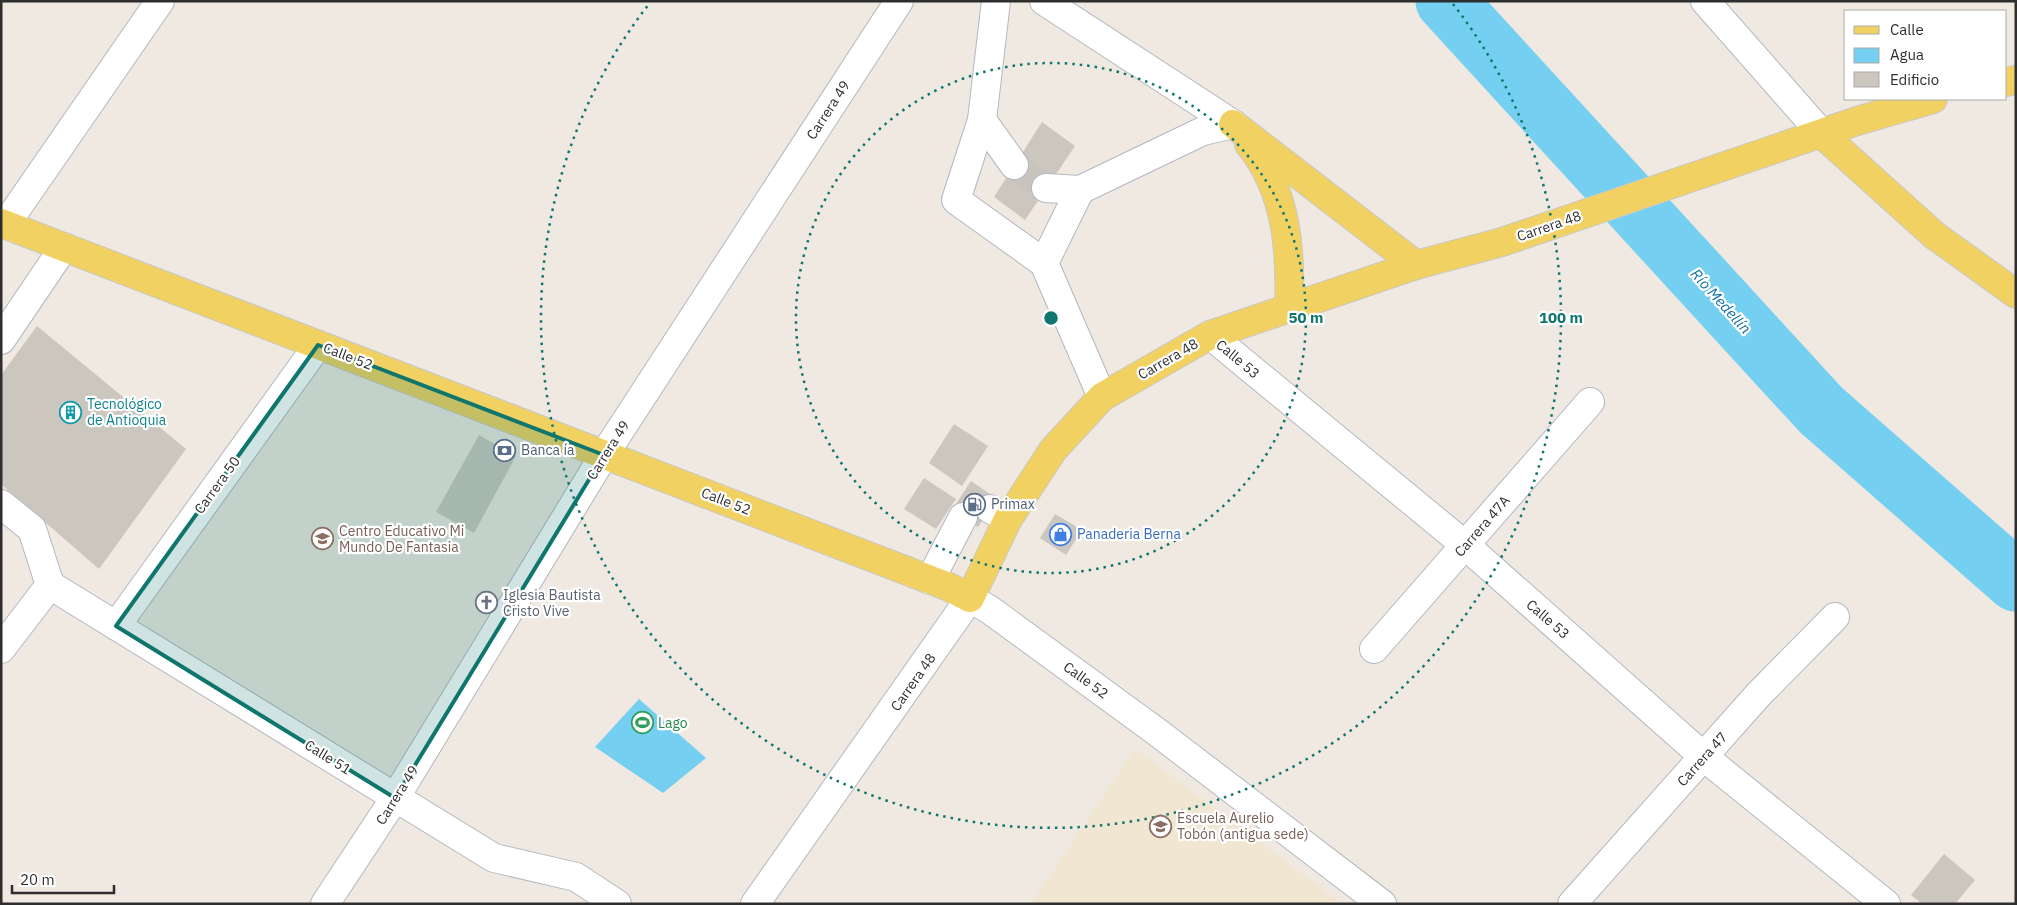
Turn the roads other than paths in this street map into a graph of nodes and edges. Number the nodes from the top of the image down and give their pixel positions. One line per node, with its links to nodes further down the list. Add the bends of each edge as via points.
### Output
1 (160, 1): 13 (street)
2 (899, 1): 24 (street, Carrera 49)
3 (996, 1): 7 (street)
4 (1044, 1): 8 (street)
5 (1705, 1): 9 (street)
6 (1930, 100): 9 (main road, Carrera 48)
7 (982, 120): 10 (street); 15 (street, via 956,200)
8 (1233, 124): 12 (street, via 1203,131); 16 (main road); 18 (main road, via 1258,155 1283,214 1290,262)
9 (1822, 134): 16 (main road, Carrera 48, via 1502,242); 17 (main road, via 1934,235)
10 (1014, 166)
11 (1046, 188): 12 (street)
12 (1080, 190): 15 (street)
13 (3, 223): 14 (main road, Calle 52)
14 (64, 247): 20 (street); 21 (main road, Calle 52)
15 (1044, 263): 22 (street)
16 (1416, 265): 18 (main road, Carrera 48)
17 (2016, 294)
18 (1289, 308): 19 (main road, Carrera 48)
19 (1210, 335): 22 (main road, Carrera 48); 27 (street, Calle 53)
20 (1, 340)
21 (318, 344): 24 (main road, Calle 52); 32 (street, Carrera 50)
22 (1102, 397): 30 (main road, Carrera 48, via 999,514)
23 (1590, 402): 27 (street, Carrera 47A)
24 (604, 455): 28 (main road, Calle 52); 36 (street, Carrera 49)
25 (1, 504): 29 (street, via 32,529)
26 (963, 517): 28 (street)
27 (1465, 545): 34 (street, Carrera 47A); 35 (street, Calle 53)
28 (930, 580): 30 (main road, Calle 52)
29 (50, 585): 32 (street, Calle 51); 33 (street)
30 (970, 598): 39 (street, Carrera 48); 40 (street, Calle 52, via 1158,732)
31 (1835, 617): 35 (street, Carrera 47, via 1759,694)
32 (116, 626): 36 (street, Calle 51)
33 (1, 649)
34 (1374, 649)
35 (1704, 757): 41 (street, Carrera 47); 42 (street, Calle 53)
36 (395, 798): 37 (street, Carrera 49); 38 (street, Calle 51, via 494,858 576,876)
37 (325, 904)
38 (617, 904)
39 (755, 904)
40 (1382, 904)
41 (1572, 904)
42 (1886, 904)

